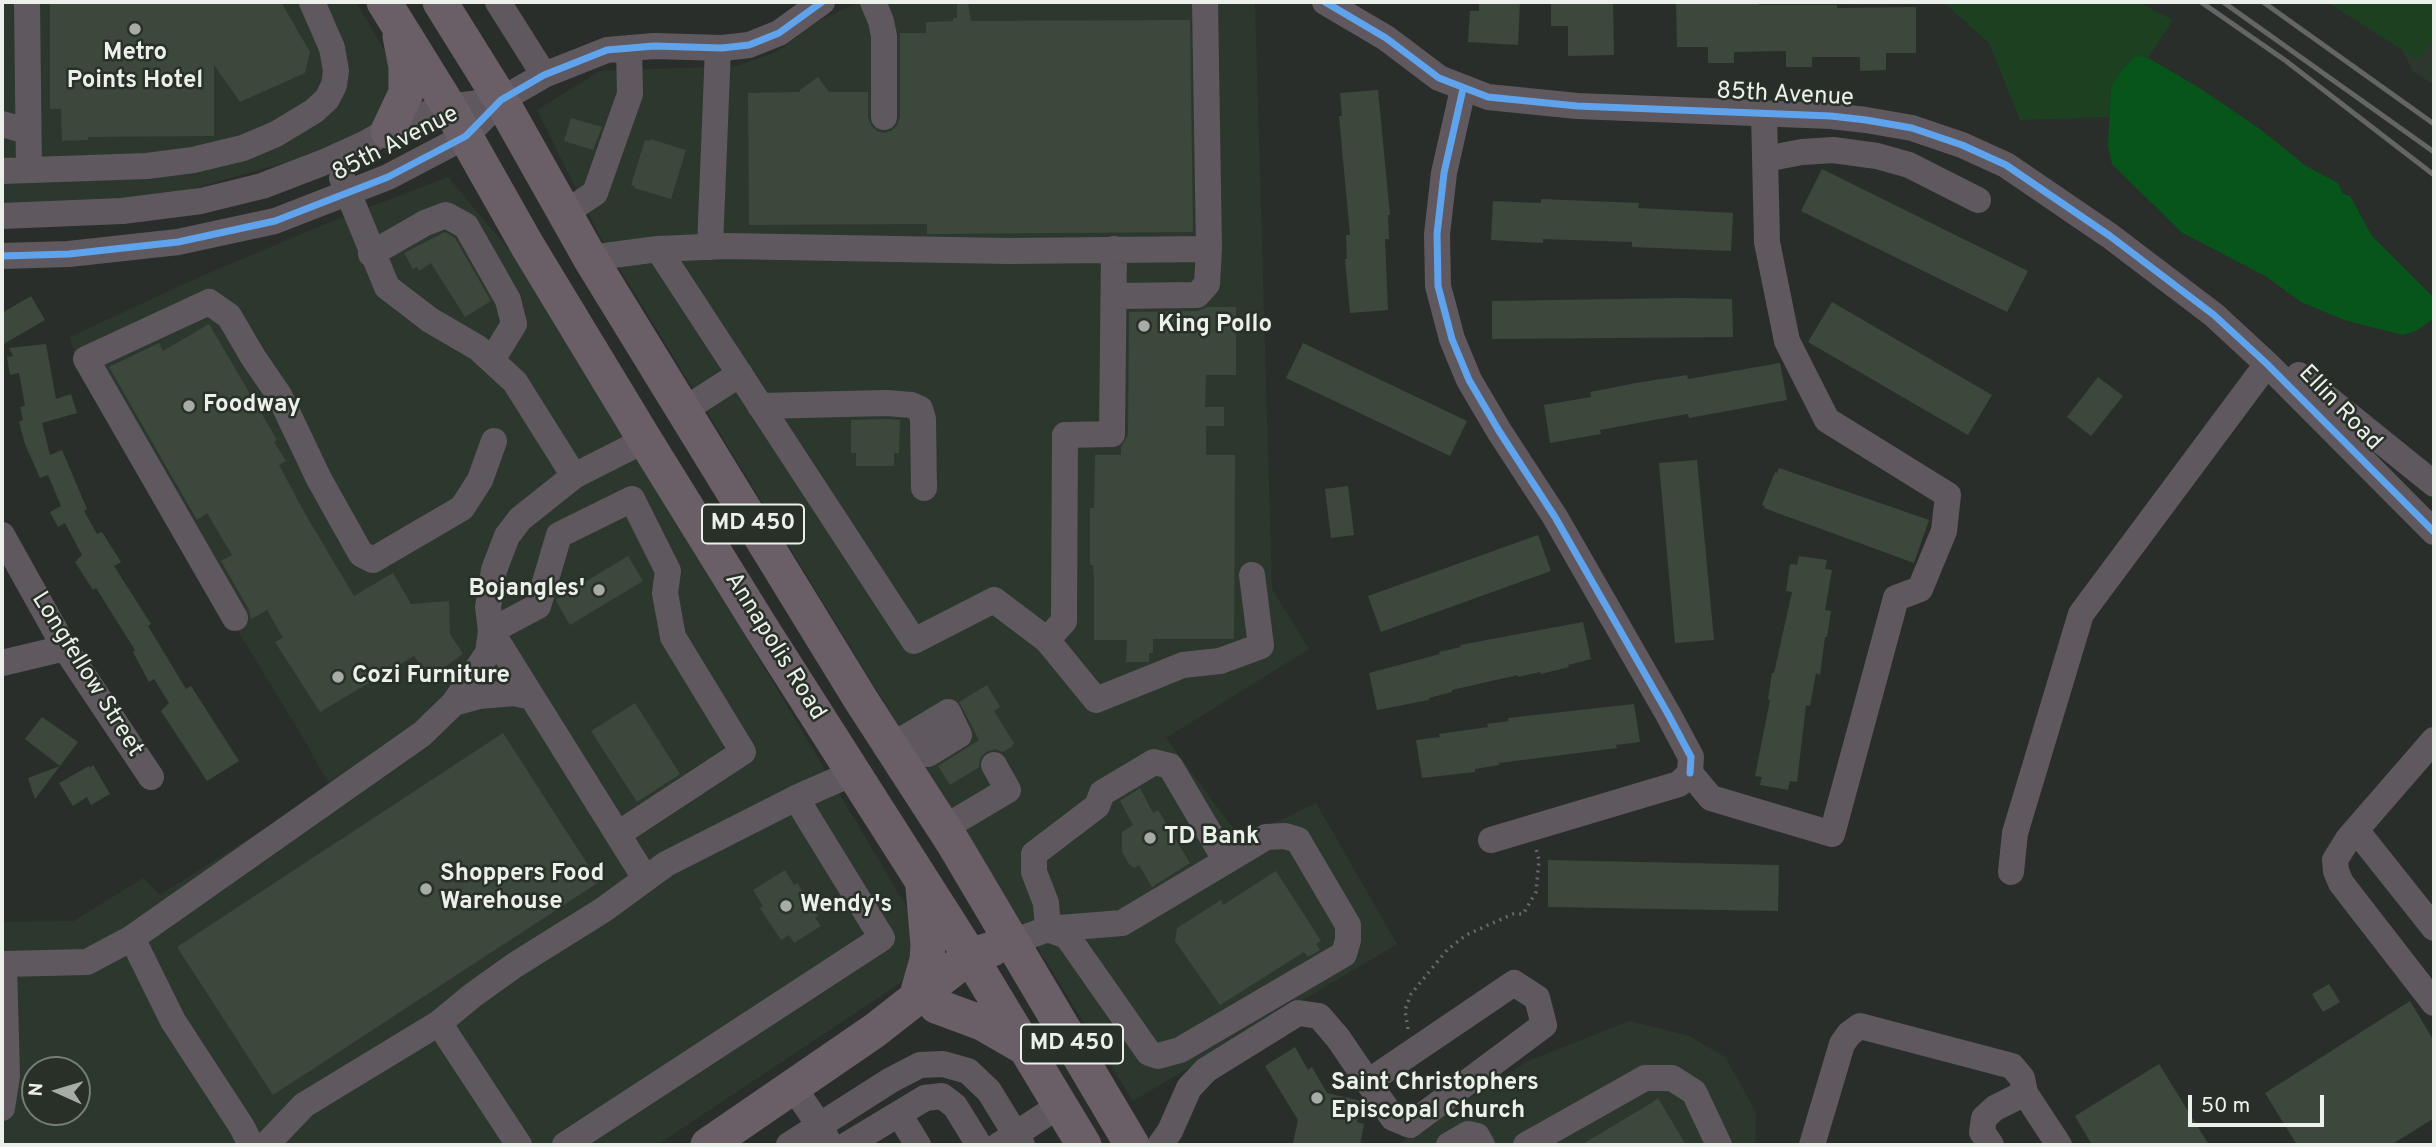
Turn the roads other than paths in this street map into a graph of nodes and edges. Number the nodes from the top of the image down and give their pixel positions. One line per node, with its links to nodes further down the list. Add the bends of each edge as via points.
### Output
1 (27, 2): 19 (street)
2 (312, 2): 21 (street, via 332,48 334,85 314,111)
3 (440, 2): 14 (main road, Annapolis Road / MD 450)
4 (821, 2): 11 (street, 85th Avenue, via 766,39)
5 (873, 2): 16 (street, via 884,37)
6 (1205, 2): 35 (street)
7 (1325, 2): 13 (street, 85th Avenue, via 1386,38 1438,78)
8 (500, 4): 12 (street)
9 (396, 10): 14 (main road, via 460,89); 17 (main road, Annapolis Road / MD 450); 20 (main road, via 406,93)
10 (629, 48): 11 (street, 85th Avenue); 12 (street, 85th Avenue, via 607,50); 30 (street, via 630,94 596,194)
11 (718, 48): 32 (street)
12 (544, 75): 14 (street, 85th Avenue)
13 (1463, 89): 15 (street, 85th Avenue, via 1488,97 1564,105); 65 (street, via 1444,173 1437,234 1438,286 1452,339 1469,380 1555,517 1668,713 1691,757)
14 (501, 100): 17 (street, 85th Avenue); 30 (main road, Annapolis Road / MD 450)
15 (1764, 114): 22 (street); 40 (street, 85th Avenue, via 1866,120 1912,128 1962,145 2006,165 2054,197)
16 (884, 117)
17 (458, 122): 20 (street, 85th Avenue, via 407,120); 27 (street, 85th Avenue, via 387,177); 46 (main road, Annapolis Road / MD 450)
18 (2, 124): 19 (street)
19 (27, 131): 24 (street)
20 (388, 131): 26 (street, 85th Avenue, via 322,163)
21 (243, 148): 23 (street, via 182,162); 26 (street)
22 (1765, 159): 28 (street, via 1833,150 1877,156 1909,164); 65 (street, via 1767,243 1787,341 1828,419 1948,495 1944,531 1920,589 1896,598 1832,834 1711,798)
23 (91, 168): 24 (street); 29 (street)
24 (29, 170): 25 (street)
25 (2, 171)
26 (251, 189): 27 (street, via 294,186 335,175); 29 (street, 85th Avenue, via 168,206)
27 (348, 193): 36 (street); 37 (street, 85th Avenue, via 275,221 178,242)
28 (1978, 200)
29 (92, 213): 31 (street, 85th Avenue)
30 (565, 213): 38 (main road, Annapolis Road / MD 450)
31 (2, 216)
32 (710, 247): 33 (street); 34 (street)
33 (658, 249): 38 (street); 43 (street)
34 (1114, 249): 35 (street); 39 (street)
35 (1209, 249): 39 (street, via 1207,285 1197,295)
36 (371, 254): 41 (street, via 387,286); 41 (street, via 446,215 466,226 508,300 514,324)
37 (2, 256)
38 (590, 258): 45 (main road, Annapolis Road / MD 450)
39 (1114, 296): 56 (street, via 1112,434 1065,435 1064,621)
40 (2214, 316): 42 (street, Ellin Road); 49 (street, Ellin Road, via 2265,348)
41 (492, 360): 48 (street, via 515,382)
42 (2267, 364): 51 (street, Ellin Road); 73 (street, via 2081,614 2015,834)
43 (740, 374): 44 (street); 45 (street)
44 (760, 406): 50 (street, via 887,403 920,409); 56 (street, via 914,641 995,600)
45 (684, 410): 58 (main road, Annapolis Road / MD 450)
46 (646, 440): 48 (street); 58 (main road, via 660,438 674,444 688,460 794,619); 64 (main road, Annapolis Road / MD 450)
47 (494, 441): 54 (street, via 480,480 462,508 373,560 361,554 279,395 229,316 209,302 86,359)
48 (574, 476): 55 (street, via 532,507 507,536 494,570 488,607)
49 (2434, 484)
50 (924, 488)
51 (2434, 532)
52 (2, 535): 57 (street, Longfellow Street)
53 (1252, 575): 56 (street, via 1261,646 1220,661 1182,666 1096,700)
54 (235, 618)
55 (491, 631): 60 (street); 61 (street, via 488,653); 70 (street, via 538,606 559,535 632,499 668,571 665,593 673,637 743,752)
56 (1047, 640)
57 (65, 648): 59 (street); 66 (street, Longfellow Street)
58 (835, 658): 68 (main road, Annapolis Road / MD 450, via 903,739)
59 (2, 663)
60 (532, 697): 61 (street, via 514,693); 70 (street)
61 (454, 703): 78 (street, via 422,734)
62 (2434, 740): 69 (street)
63 (994, 765): 68 (street, via 1008,790)
64 (853, 773): 67 (street); 75 (main road, Annapolis Road / MD 450)
65 (1690, 773): 71 (street, via 1679,784)
66 (151, 777)
67 (796, 798): 74 (street); 98 (street, via 882,938)
68 (944, 828): 79 (main road, Annapolis Road / MD 450)
69 (2356, 830): 76 (street); 83 (street, via 2335,860 2341,883)
70 (618, 834): 74 (street)
71 (1491, 840)
72 (1226, 861): 77 (street, via 1122,923); 77 (street, via 1170,766 1154,762 1102,793 1097,806 1034,854); 77 (street, via 1266,837 1298,840 1348,925 1348,940 1344,954 1180,1050 1158,1056 1149,1053 1067,936)
73 (2011, 872)
74 (645, 878): 84 (street)
75 (922, 880): 81 (main road, Annapolis Road / MD 450); 82 (main road)
76 (2434, 928)
77 (1048, 929): 79 (street)
78 (132, 938): 80 (street, via 87,962); 95 (street, via 173,1021)
79 (1012, 942): 81 (main road); 104 (main road, Annapolis Road / MD 450)
80 (3, 964): 90 (street, via 7,1076)
81 (975, 966): 82 (main road); 85 (main road, Annapolis Road / MD 450)
82 (927, 1001): 85 (main road, via 982,1023); 87 (main road)
83 (2434, 1003)
84 (439, 1023): 96 (street, via 304,1105); 97 (street)
85 (1025, 1048): 89 (main road, Annapolis Road / MD 450)
86 (1368, 1082): 86 (street, via 1393,1118 1410,1125 1544,1025 1537,998 1514,983); 105 (street, via 1319,1016 1298,1013 1206,1070 1189,1088)
87 (793, 1087): 92 (street); 99 (main road)
88 (2025, 1093): 110 (street, via 2022,1078 2012,1066 1860,1026 1842,1044); 111 (street, via 1984,1118 1982,1132); 112 (street)
89 (1060, 1105): 94 (street); 103 (main road, Annapolis Road / MD 450)
90 (2, 1108)
91 (899, 1114): 93 (street); 101 (street); 102 (street, via 925,1098 942,1096 955,1107)
92 (825, 1135): 94 (street, via 891,1080 920,1065 943,1064 968,1071 989,1091); 100 (street)
93 (860, 1142)
94 (1012, 1142)
95 (251, 1145)
96 (266, 1145)
97 (519, 1145)
98 (565, 1145)
99 (708, 1145)
100 (789, 1145)
101 (918, 1145)
102 (979, 1145)
103 (1084, 1145)
104 (1132, 1145)
105 (1160, 1145)
106 (1449, 1145): 107 (street, via 1468,1134 1477,1136)
107 (1482, 1145)
108 (1525, 1145): 109 (street, via 1645,1078 1672,1078 1694,1092)
109 (1718, 1145)
110 (1812, 1145)
111 (1992, 1145)
112 (2059, 1145)

